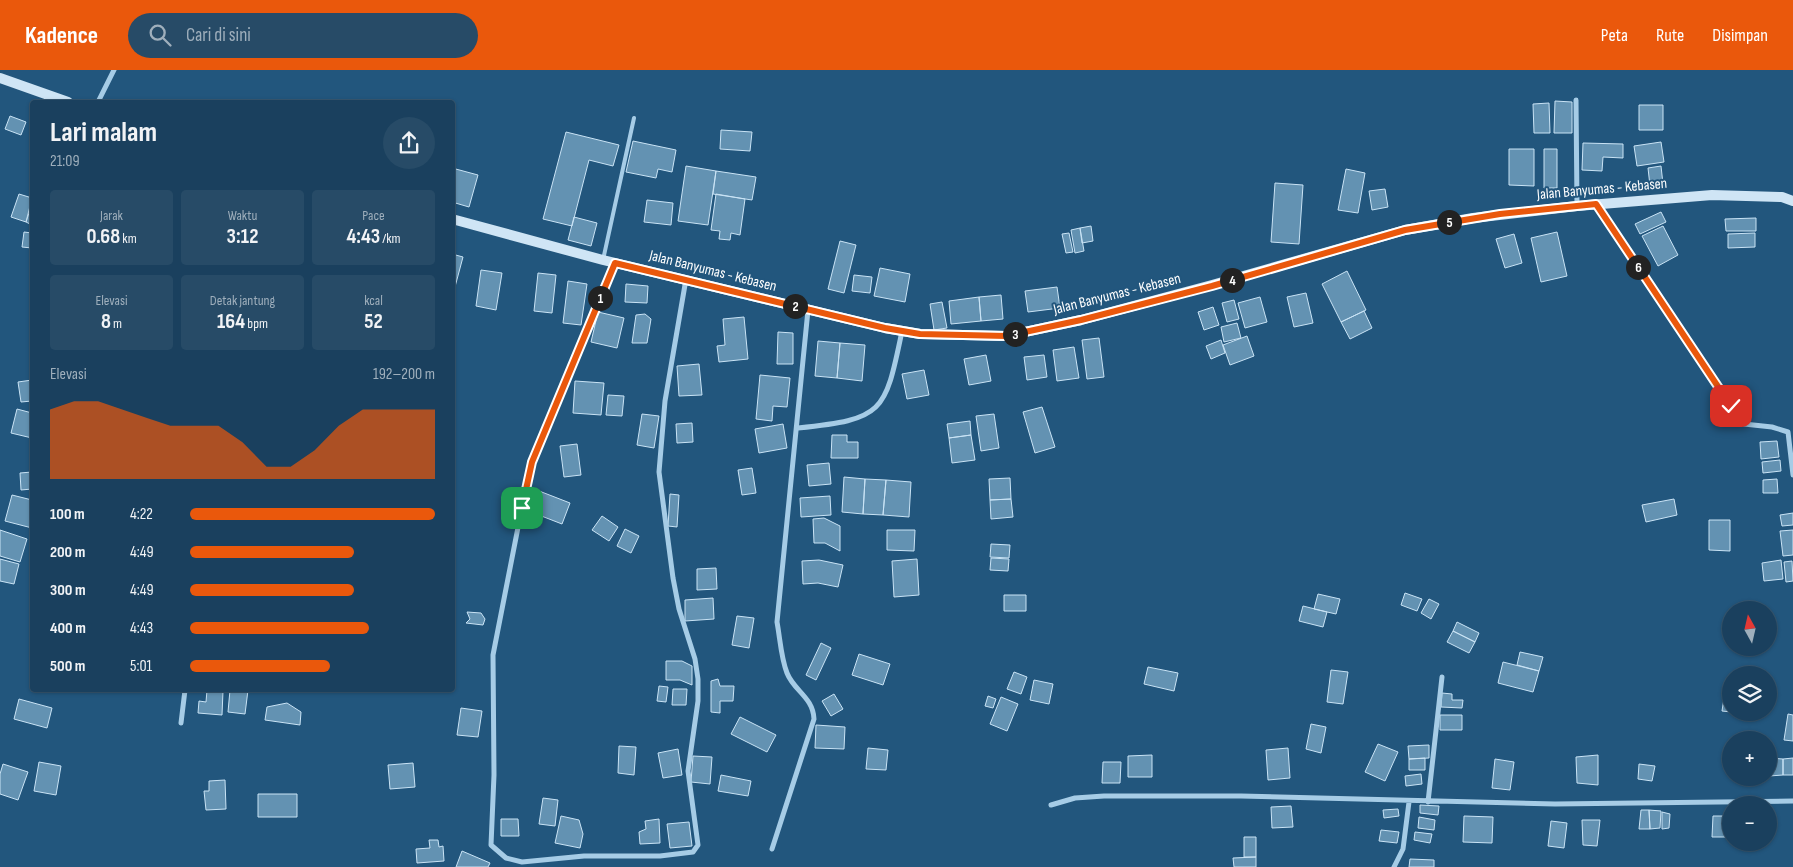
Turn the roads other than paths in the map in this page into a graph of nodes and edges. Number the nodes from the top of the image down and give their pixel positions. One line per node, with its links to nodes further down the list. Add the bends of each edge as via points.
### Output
1 (114, 70): 4 (street)
2 (0, 78): 3 (main road)
3 (62, 100)
4 (99, 100)
5 (1576, 100): 9 (street)
6 (634, 118): 11 (lane)
7 (1793, 201): 8 (main road, Jalan Banyumas - Kebasen, via 1782,197 1712,195)
8 (1596, 204): 9 (main road, Jalan Banyumas - Kebasen); 17 (street, via 1744,424 1788,432)
9 (1577, 206): 15 (main road, Jalan Banyumas - Kebasen, via 1500,214 1405,230 1109,313 1006,336)
10 (455, 220): 11 (main road, Jalan Banyumas - Kebasen)
11 (603, 260): 12 (main road, Jalan Banyumas - Kebasen)
12 (615, 263): 13 (main road, Jalan Banyumas - Kebasen); 13 (street, via 532,462 493,655 491,846 506,858 522,862 584,856 660,856 693,852 698,845 688,771 698,680 673,578 659,472 665,401)
13 (686, 279): 14 (main road, Jalan Banyumas - Kebasen)
14 (808, 309): 15 (main road, Jalan Banyumas - Kebasen); 16 (street)
15 (902, 332): 16 (street, via 890,385 876,408 844,423)
16 (798, 428): 25 (street, via 778,622 787,673 809,702 814,719)
17 (1793, 475)
18 (1442, 677): 23 (street)
19 (185, 692): 20 (street)
20 (181, 723)
21 (1793, 801): 23 (street)
22 (1409, 802): 23 (street); 24 (street, via 1250,796 1104,796 1076,798); 26 (street, via 1403,849)
23 (1428, 802)
24 (1051, 805)
25 (772, 848)
26 (1394, 867)

